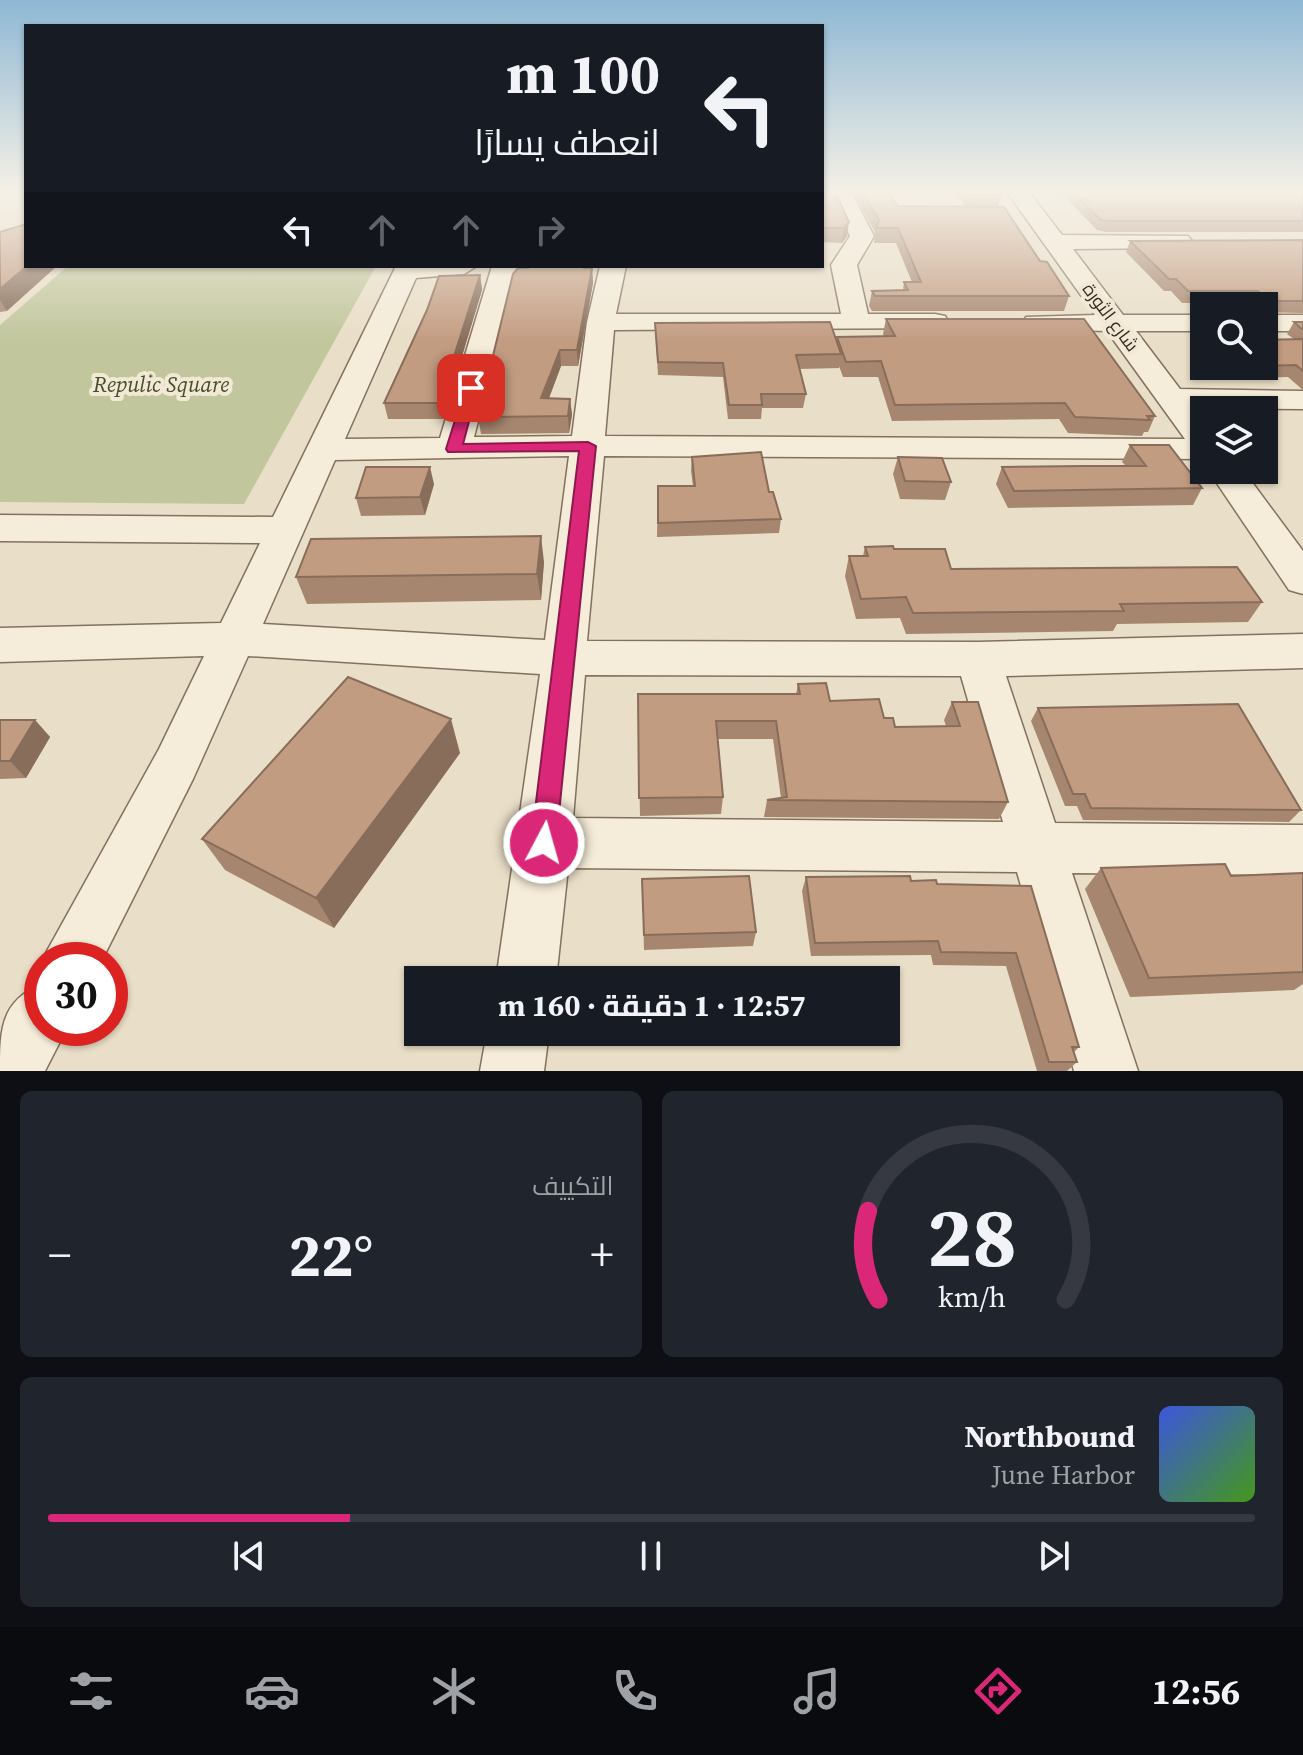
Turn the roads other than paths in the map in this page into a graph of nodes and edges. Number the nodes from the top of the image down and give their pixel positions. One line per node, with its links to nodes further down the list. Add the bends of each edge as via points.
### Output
1 (856, 242): 4 (street)
2 (1054, 242): 3 (street); 12 (street, شارع الثورة)
3 (1057, 242)
4 (833, 264): 9 (street)
5 (408, 268): 22 (street)
6 (504, 268): 20 (street)
7 (613, 268): 8 (street)
8 (601, 322): 9 (street); 19 (street)
9 (856, 322): 10 (street)
10 (963, 323)
11 (1009, 323): 12 (street)
12 (1116, 323): 13 (street); 16 (street, شارع الثورة)
13 (1190, 323)
14 (1278, 323): 15 (street)
15 (1303, 323)
16 (1171, 398): 17 (street); 18 (street, شارع الثورة)
17 (1303, 400)
18 (1190, 423)
19 (588, 446): 20 (street); 21 (street); 30 (street)
20 (454, 449): 22 (street)
21 (1190, 449)
22 (324, 450): 25 (street)
23 (1236, 484): 26 (street)
24 (0, 528): 25 (street)
25 (285, 530): 27 (street)
26 (1296, 560)
27 (233, 639): 28 (street); 30 (street); 35 (street, via 176,764)
28 (0, 645)
29 (1303, 651): 31 (street)
30 (562, 658): 31 (street); 32 (street)
31 (978, 659): 33 (street)
32 (544, 843): 33 (street); 36 (street)
33 (1038, 849): 34 (street); 41 (street)
34 (1303, 850)
35 (81, 942)
36 (528, 966)
37 (25, 1046): 39 (street)
38 (516, 1046): 40 (street)
39 (11, 1071)
40 (512, 1071)
41 (1106, 1071)

